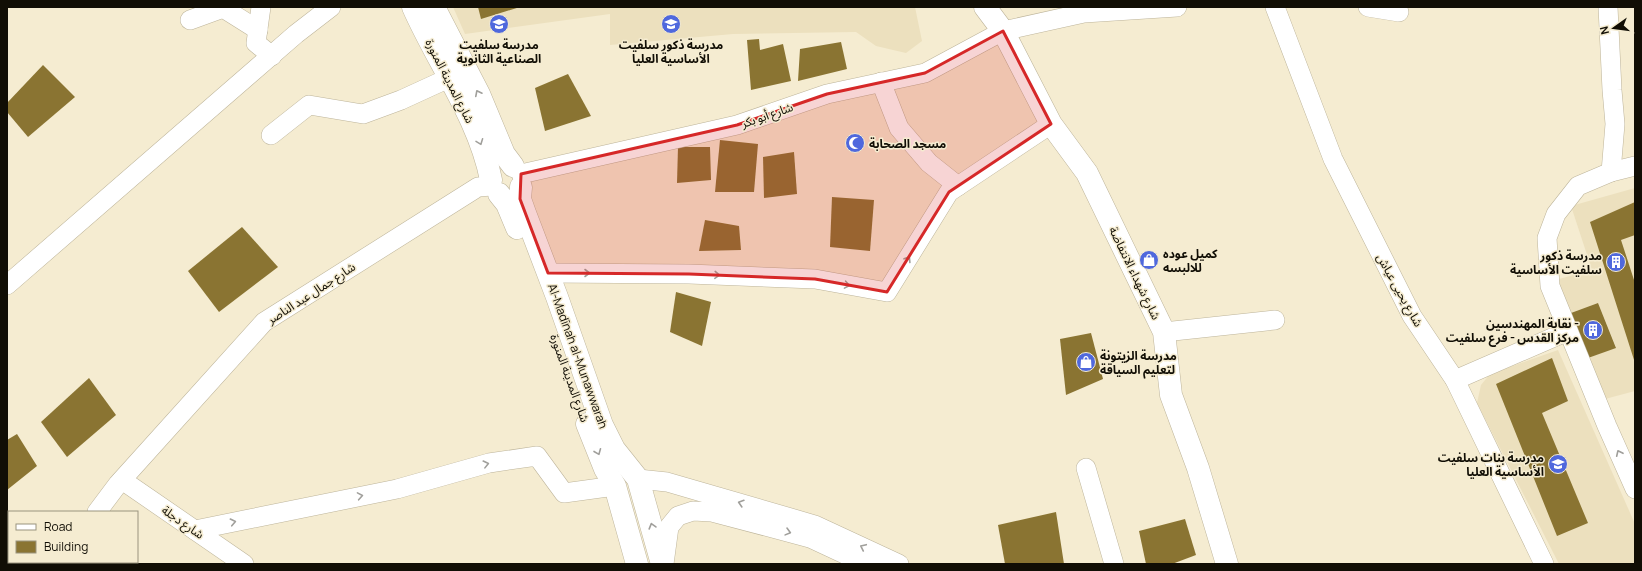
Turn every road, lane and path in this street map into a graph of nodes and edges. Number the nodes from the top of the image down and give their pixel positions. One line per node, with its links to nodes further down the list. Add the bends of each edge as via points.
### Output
1 (261, 7): 12 (street)
2 (331, 7): 14 (street)
3 (413, 7): 15 (main road, شارع المدينة المنورة)
4 (434, 7): 21 (main road, شارع المدينة المنورة, one-way to 4, via 504,154 482,99)
5 (986, 7): 13 (main road, شارع شهداء الانتفاضة)
6 (1177, 7): 13 (street, شارع أبو بكر, via 1084,13)
7 (1275, 7): 29 (street, شارع يحيى عياش, via 1333,159 1412,316)
8 (1368, 7): 10 (street)
9 (1608, 7): 20 (street, via 1616,124)
10 (1399, 12)
11 (190, 20): 12 (street, via 222,8)
12 (258, 30): 14 (street, via 256,43)
13 (1003, 31): 16 (street, شارع أبو بكر, via 925,73); 17 (main road, شارع شهداء الانتفاضة)
14 (272, 56): 25 (street)
15 (449, 78): 18 (street, via 363,114 309,105); 22 (main road, شارع المدينة المنورة, one-way to 22, via 480,142)
16 (881, 82): 21 (street, شارع أبو بكر, via 827,94 738,125); 23 (street, via 900,128 929,162)
17 (1051, 124): 23 (street); 28 (main road, شارع شهداء الانتفاضة, via 1087,173)
18 (271, 135)
19 (1635, 166): 20 (street)
20 (1611, 172): 27 (street, via 1578,186 1556,214 1547,238 1550,286)
21 (518, 176): 22 (main road, via 513,195 504,196); 22 (main road, via 508,165 499,166 492,174); 24 (main road, Al-Madīnah al-Munawwarah, via 522,206)
22 (494, 186): 32 (street, شارع جمال عبد الناصر, via 478,187 264,322); 33 (main road, شارع المدينة المنورة, one-way to 33, via 511,212 578,403 605,469)
23 (958, 186): 24 (street, one-way to 23, via 689,274 814,279 887,292 949,192)
24 (548, 273): 31 (main road, Al-Madīnah al-Munawwarah, via 602,425 614,449)
25 (7, 285)
26 (1275, 320): 28 (street)
27 (1568, 331): 29 (street); 34 (street, one-way to 27)
28 (1164, 332): 43 (main road, شارع شهداء الانتفاضة, via 1172,395 1198,468)
29 (1455, 380): 44 (street, شارع يحيى عياش)
30 (1086, 468): 42 (street)
31 (638, 479): 39 (main road, Al-Madīnah al-Munawwarah, one-way to 31); 41 (street, one-way to 31, via 815,525 667,482)
32 (122, 480): 35 (street, شارع جمال عبد الناصر); 36 (street, شارع دجلة)
33 (615, 486): 36 (street, one-way to 33, via 397,489 489,463 536,456 564,493); 38 (main road, شارع المدينة المنورة)
34 (1635, 489)
35 (98, 511)
36 (195, 530): 37 (street, شارع دجلة)
37 (244, 564)
38 (637, 564)
39 (663, 564): 40 (street, one-way to 40, via 669,527 678,516 693,511 712,512 810,538)
40 (866, 564)
41 (899, 564)
42 (1114, 564)
43 (1227, 564)
44 (1544, 564)

